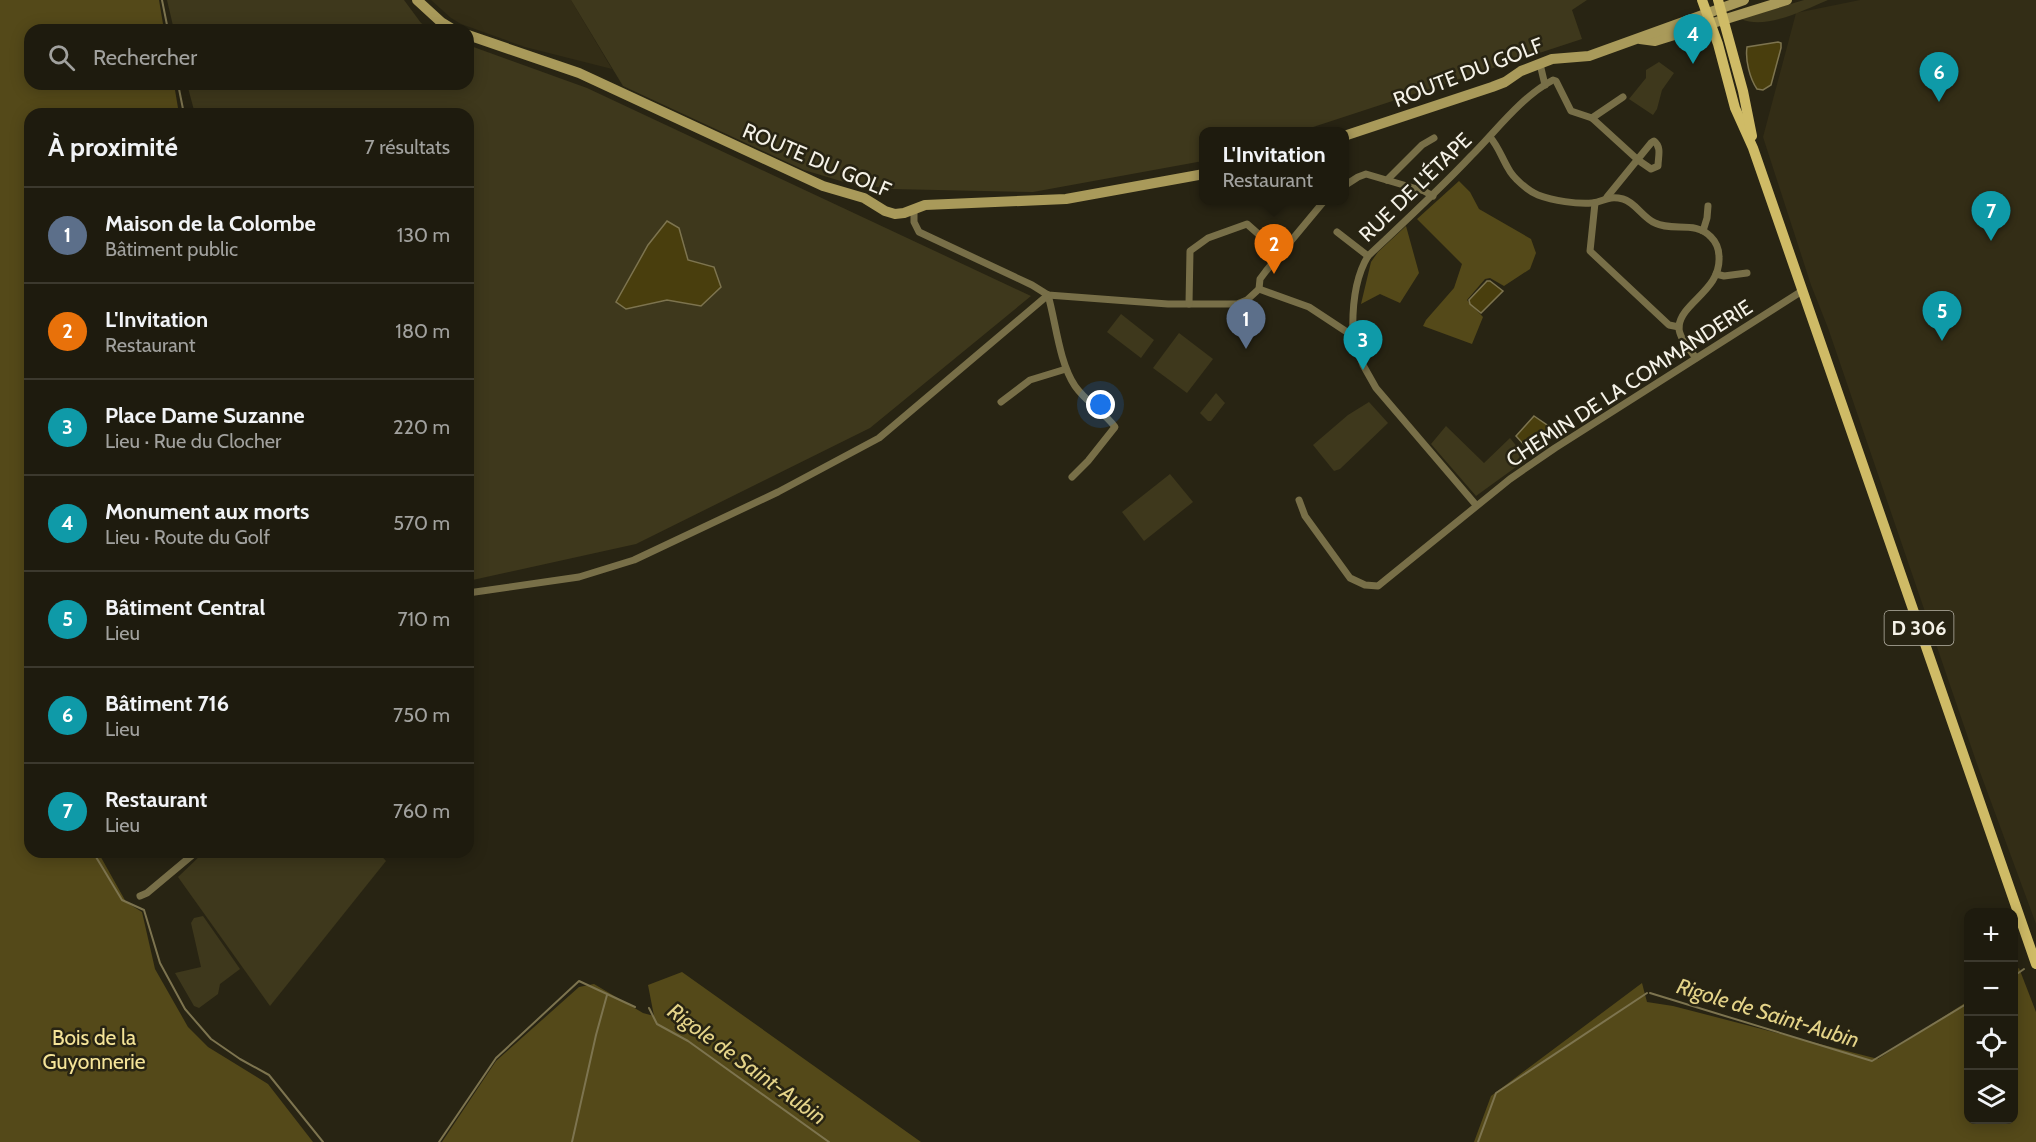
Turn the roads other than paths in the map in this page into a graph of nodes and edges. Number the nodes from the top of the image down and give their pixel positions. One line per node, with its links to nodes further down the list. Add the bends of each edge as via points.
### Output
1 (417, 0): 8 (street)
2 (1702, 0): 6 (main road, D 306)
3 (1744, 0): 5 (street, ROUTE DU GOLF)
4 (1787, 0): 7 (street, ROUTE DU GOLF)
5 (1720, 4): 6 (street, ROUTE DU GOLF); 7 (main road, D 306)
6 (1708, 18): 7 (street, ROUTE DU GOLF); 10 (street, ROUTE DU GOLF, via 1655,41 1640,39 1589,56 1558,58); 17 (main road, D 306, via 1735,108)
7 (1724, 20): 17 (main road, D 306)
8 (444, 24)
9 (474, 37): 26 (street, ROUTE DU GOLF, via 579,73 823,186 864,198 885,211 895,214)
10 (1540, 64): 11 (street); 14 (street, ROUTE DU GOLF, via 1498,85)
11 (1545, 85): 13 (street, via 1556,81 1571,111); 15 (street, RUE DE L'ÉTAPE)
12 (1623, 97): 13 (street)
13 (1592, 118): 22 (street, via 1638,160)
14 (1349, 134)
15 (1490, 137): 21 (street, RUE DE L'ÉTAPE); 23 (street, via 1509,171 1531,191 1555,199)
16 (1434, 138): 19 (street)
17 (1753, 148): 34 (main road, D 306)
18 (1199, 175): 26 (street, ROUTE DU GOLF, via 1066,199 925,205)
19 (1386, 180): 20 (street, via 1366,174); 21 (street)
20 (1349, 183)
21 (1433, 196): 30 (street, RUE DE L'ÉTAPE)
22 (1607, 197): 23 (street); 27 (street, via 1625,199 1654,223)
23 (1595, 202): 37 (street, via 1590,251 1669,325)
24 (1322, 205): 29 (street)
25 (1708, 206): 27 (street)
26 (914, 209): 35 (street, via 919,232)
27 (1703, 231): 32 (street, via 1716,243)
28 (1337, 232): 30 (street)
29 (1280, 252): 33 (street, via 1260,279); 36 (street, via 1247,225 1208,238 1190,252)
30 (1368, 256): 38 (street, RUE DE L'ÉTAPE, via 1354,300)
31 (1747, 273): 32 (street)
32 (1716, 274): 37 (street)
33 (1259, 289): 36 (street, via 1237,304); 38 (street, via 1309,307)
34 (1802, 291): 39 (street, CHEMIN DE LA COMMANDERIE); 48 (main road, D 306)
35 (1048, 295): 36 (street); 40 (street); 45 (street, via 879,438 778,492 634,560 579,577)
36 (1189, 304)
37 (1679, 327): 39 (street)
38 (1353, 336): 44 (street, via 1376,388)
39 (1696, 358): 44 (street, CHEMIN DE LA COMMANDERIE, via 1555,448)
40 (1066, 369): 41 (street, via 1030,380); 42 (street, via 1076,388 1115,427)
41 (1001, 402)
42 (1072, 477)
43 (1299, 500): 44 (street, CHEMIN DE LA COMMANDERIE, via 1305,516 1350,578 1378,586)
44 (1476, 505)
45 (474, 591)
46 (189, 858): 47 (street)
47 (140, 897)
48 (2036, 964)

